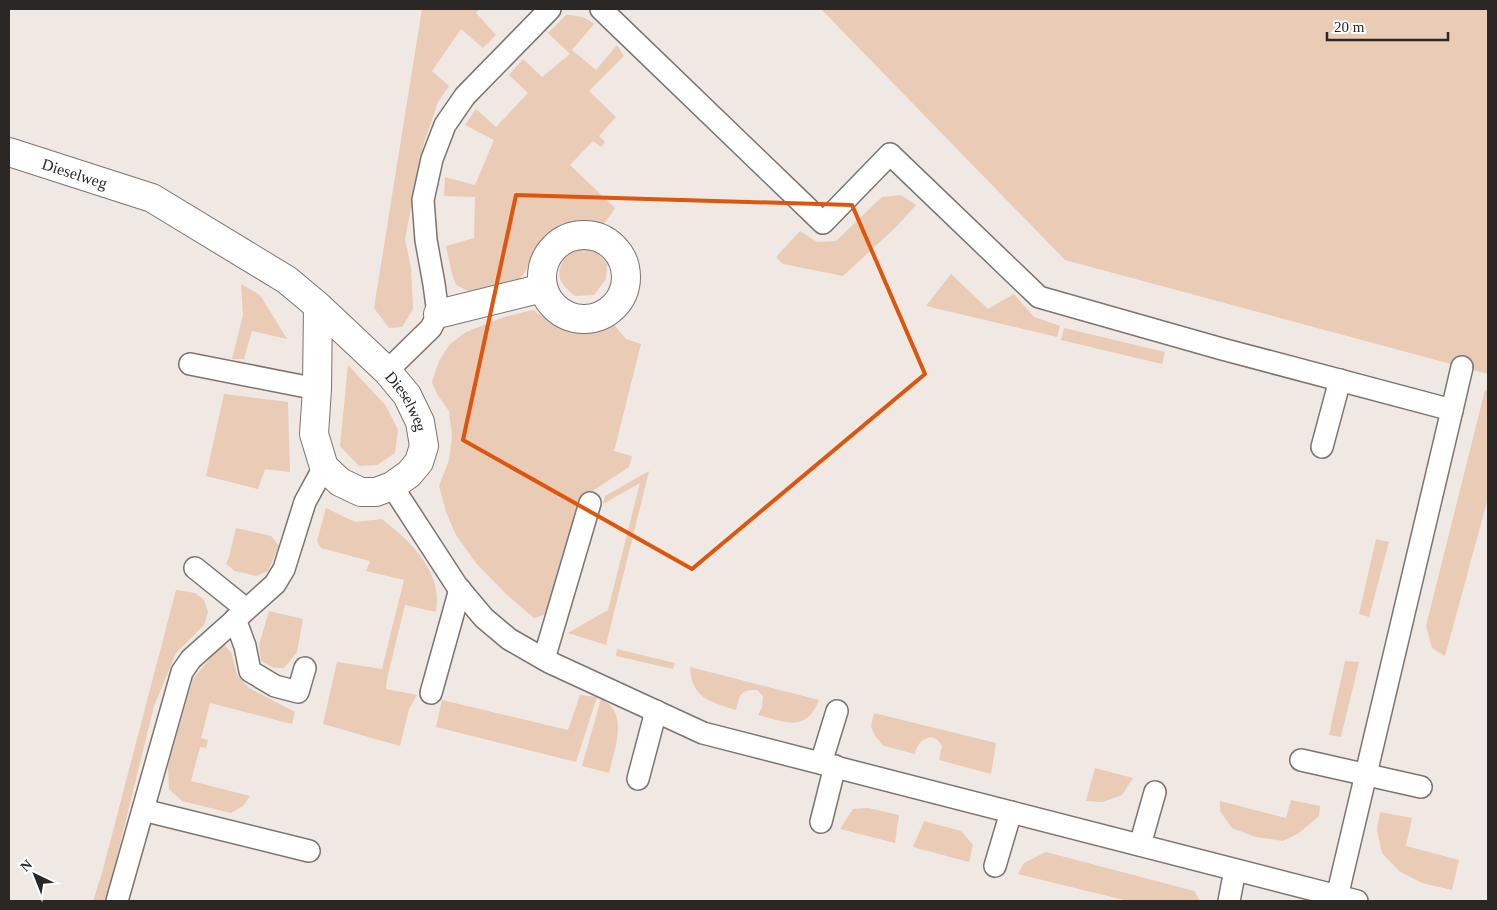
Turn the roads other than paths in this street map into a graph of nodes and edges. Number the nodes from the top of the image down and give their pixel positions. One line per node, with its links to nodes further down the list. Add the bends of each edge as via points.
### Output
1 (550, 9): 6 (lane, via 465,96 446,125 432,159 423,200)
2 (601, 9): 10 (lane, via 823,223 890,154 1039,297)
3 (9, 152): 5 (street, Dieselweg, via 152,198 287,280)
4 (543, 288): 6 (street)
5 (318, 306): 9 (street, Dieselweg); 11 (street)
6 (438, 314): 9 (lane, via 430,328)
7 (190, 364): 11 (lane)
8 (1462, 367): 12 (lane)
9 (387, 371): 15 (street, Dieselweg, via 407,395 420,422 424,446 420,462)
10 (1340, 380): 12 (lane); 13 (lane)
11 (317, 389): 14 (street, via 314,434)
12 (1452, 410): 27 (lane)
13 (1322, 447)
14 (324, 468): 15 (street, Dieselweg, via 340,482 361,492 376,492); 19 (lane, via 305,502 276,584)
15 (392, 486): 18 (lane)
16 (590, 503): 20 (lane)
17 (195, 568): 19 (lane)
18 (460, 589): 20 (lane, via 484,618 509,639); 22 (lane)
19 (241, 614): 21 (lane, via 250,671 275,686 298,692); 31 (lane, via 191,659 182,672)
20 (544, 659): 23 (lane)
21 (305, 668)
22 (431, 693)
23 (656, 711): 26 (lane, via 703,732); 28 (lane)
24 (837, 711): 26 (lane)
25 (1301, 760): 27 (lane)
26 (828, 765): 32 (lane); 33 (lane)
27 (1366, 775): 29 (lane); 38 (lane)
28 (638, 779)
29 (1420, 787)
30 (1155, 792): 34 (lane)
31 (143, 810): 35 (lane); 39 (lane)
32 (1011, 812): 34 (lane); 36 (lane)
33 (821, 822)
34 (1140, 845): 37 (lane)
35 (309, 851)
36 (995, 866)
37 (1235, 870): 38 (lane); 40 (lane)
38 (1343, 899)
39 (118, 901)
40 (1229, 901)

